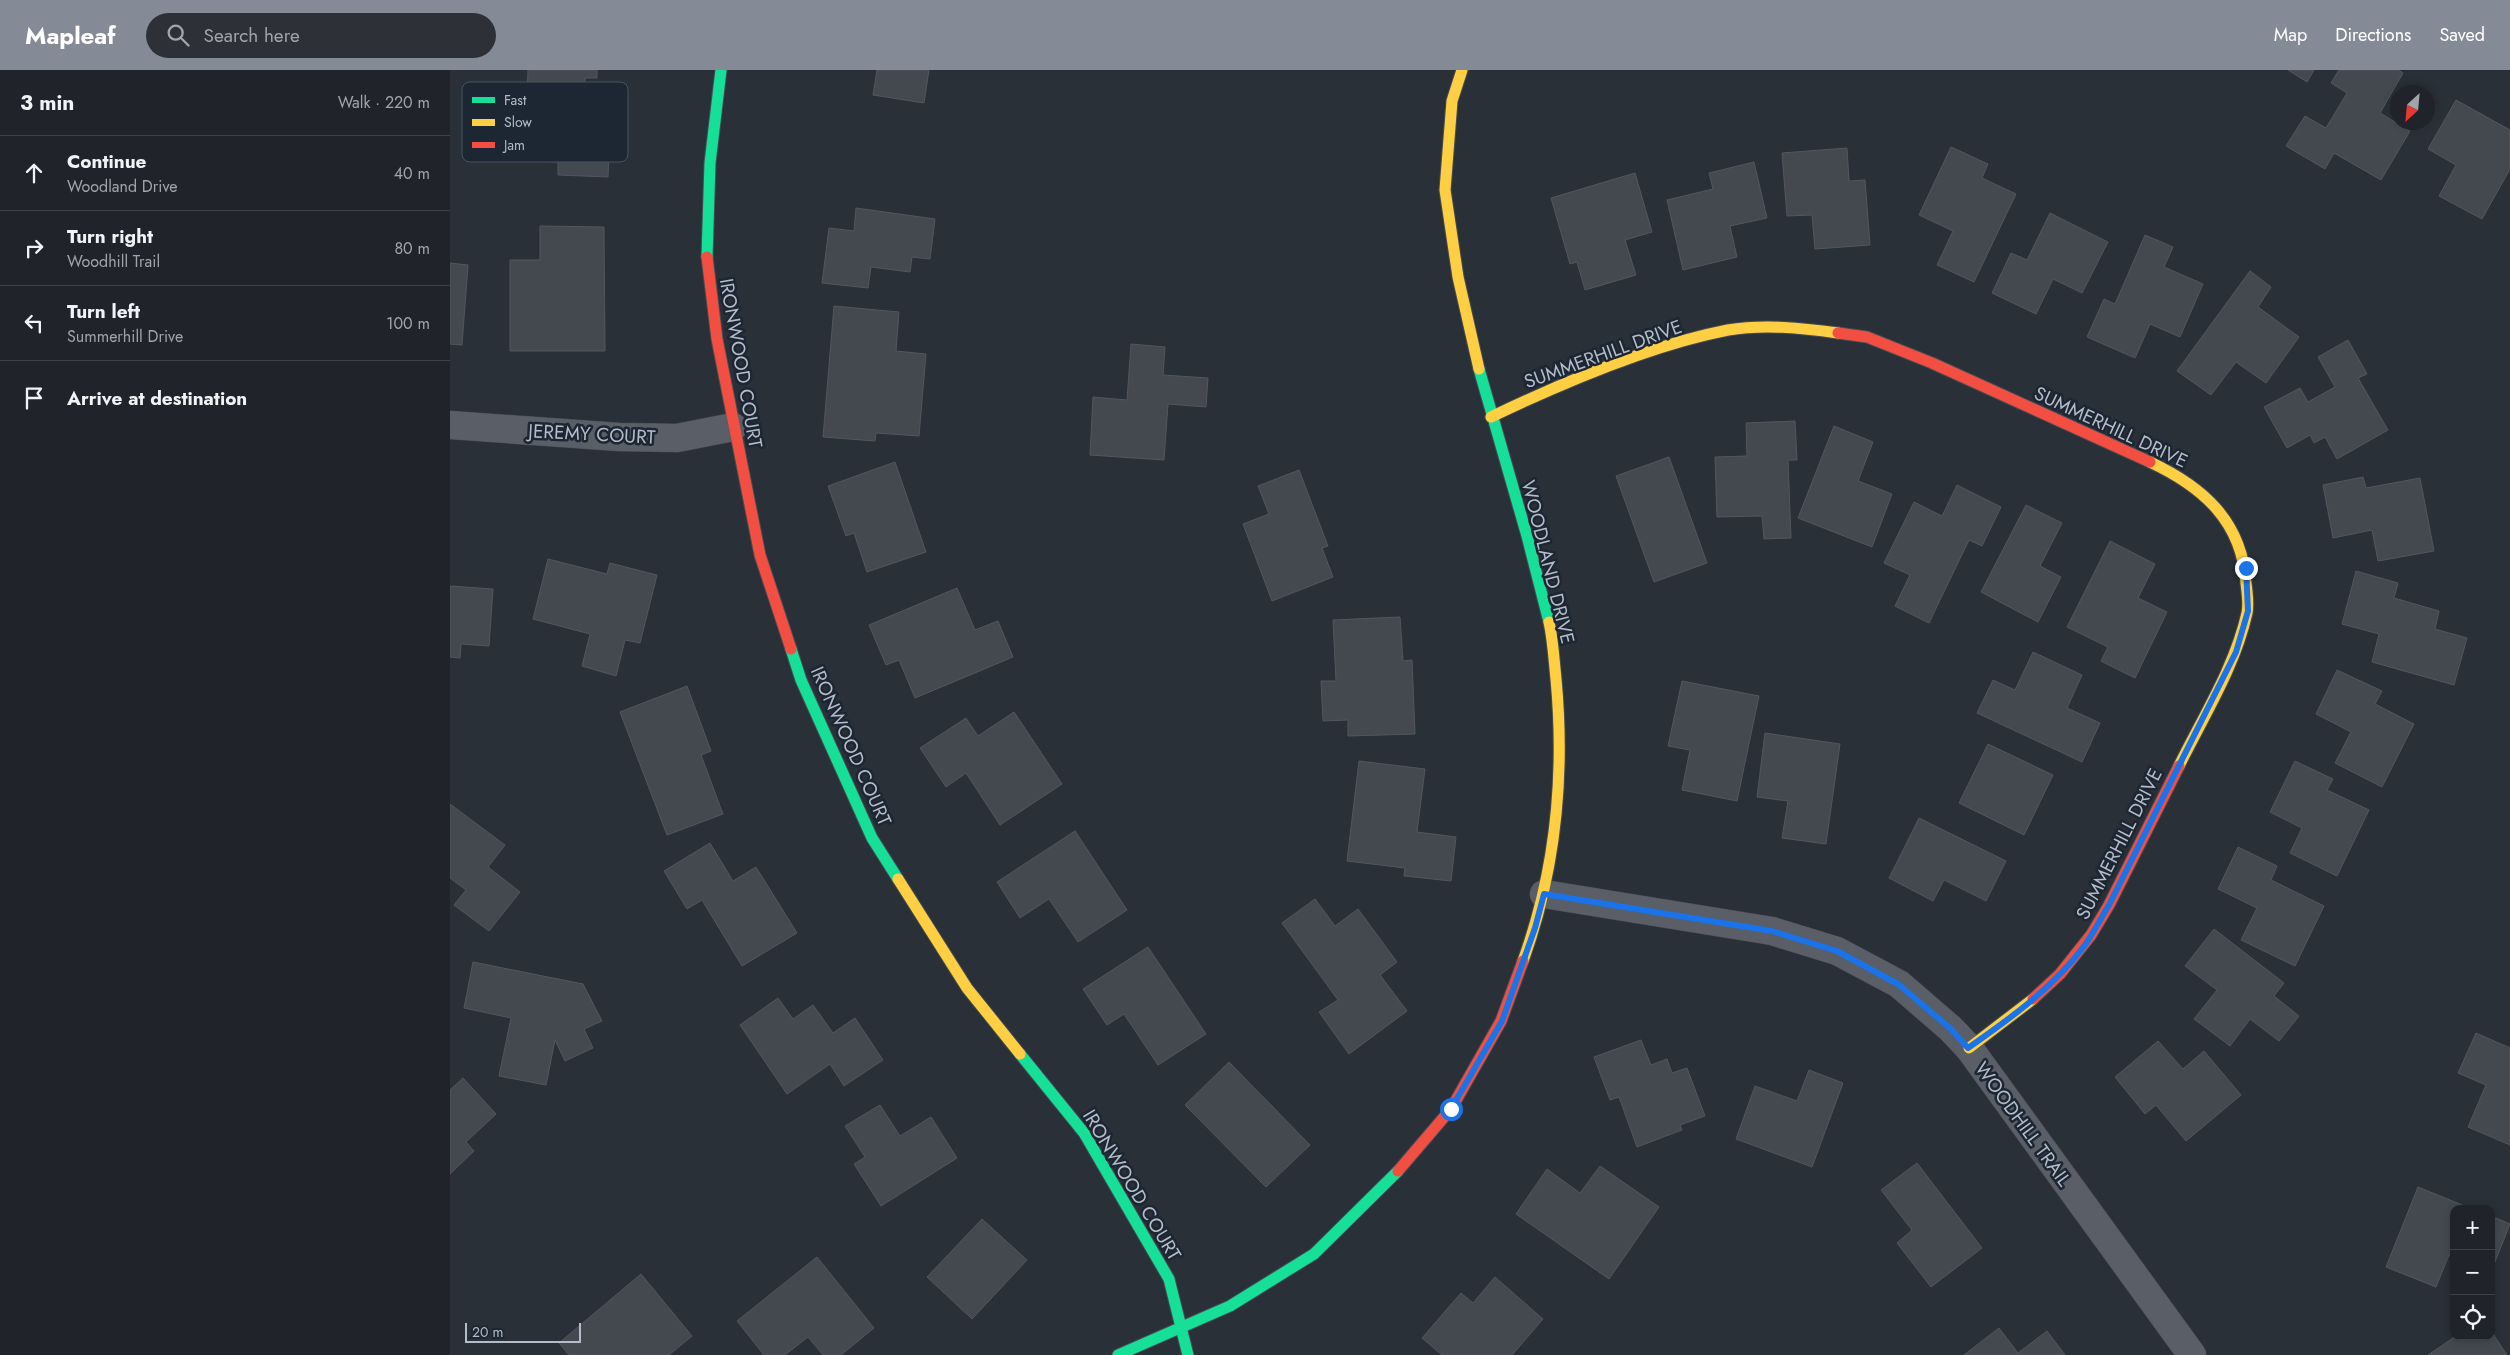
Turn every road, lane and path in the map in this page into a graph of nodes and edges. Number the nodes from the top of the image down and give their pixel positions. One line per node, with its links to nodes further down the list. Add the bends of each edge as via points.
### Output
1 (721, 70): 5 (street, IRONWOOD COURT, via 710,163 706,251)
2 (1462, 70): 3 (street, WOODLAND DRIVE, via 1452,101 1445,190 1458,278)
3 (1492, 417): 6 (street, WOODLAND DRIVE, via 1551,631 1561,731 1556,830); 7 (street, SUMMERHILL DRIVE, via 1542,393 1663,347 1729,330 1797,327 1866,337 1932,363 2175,474 2206,497 2233,529 2246,568 2248,611 2236,652 2109,905 2086,944 2058,977)
4 (450, 425): 5 (street, JEREMY COURT, via 677,438)
5 (733, 427): 8 (street, IRONWOOD COURT, via 760,555 801,680 872,838 967,988 1084,1133 1169,1279)
6 (1544, 894): 7 (street, WOODHILL TRAIL, via 1772,931 1837,951 1898,984 1951,1029); 8 (street, WOODLAND DRIVE, via 1502,1021 1451,1109 1386,1185 1314,1254 1230,1306)
7 (1968, 1048): 11 (street, WOODHILL TRAIL)
8 (1181, 1328): 9 (street, WOODLAND DRIVE); 10 (street, IRONWOOD COURT)
9 (1118, 1355)
10 (1188, 1355)
11 (2192, 1355)

